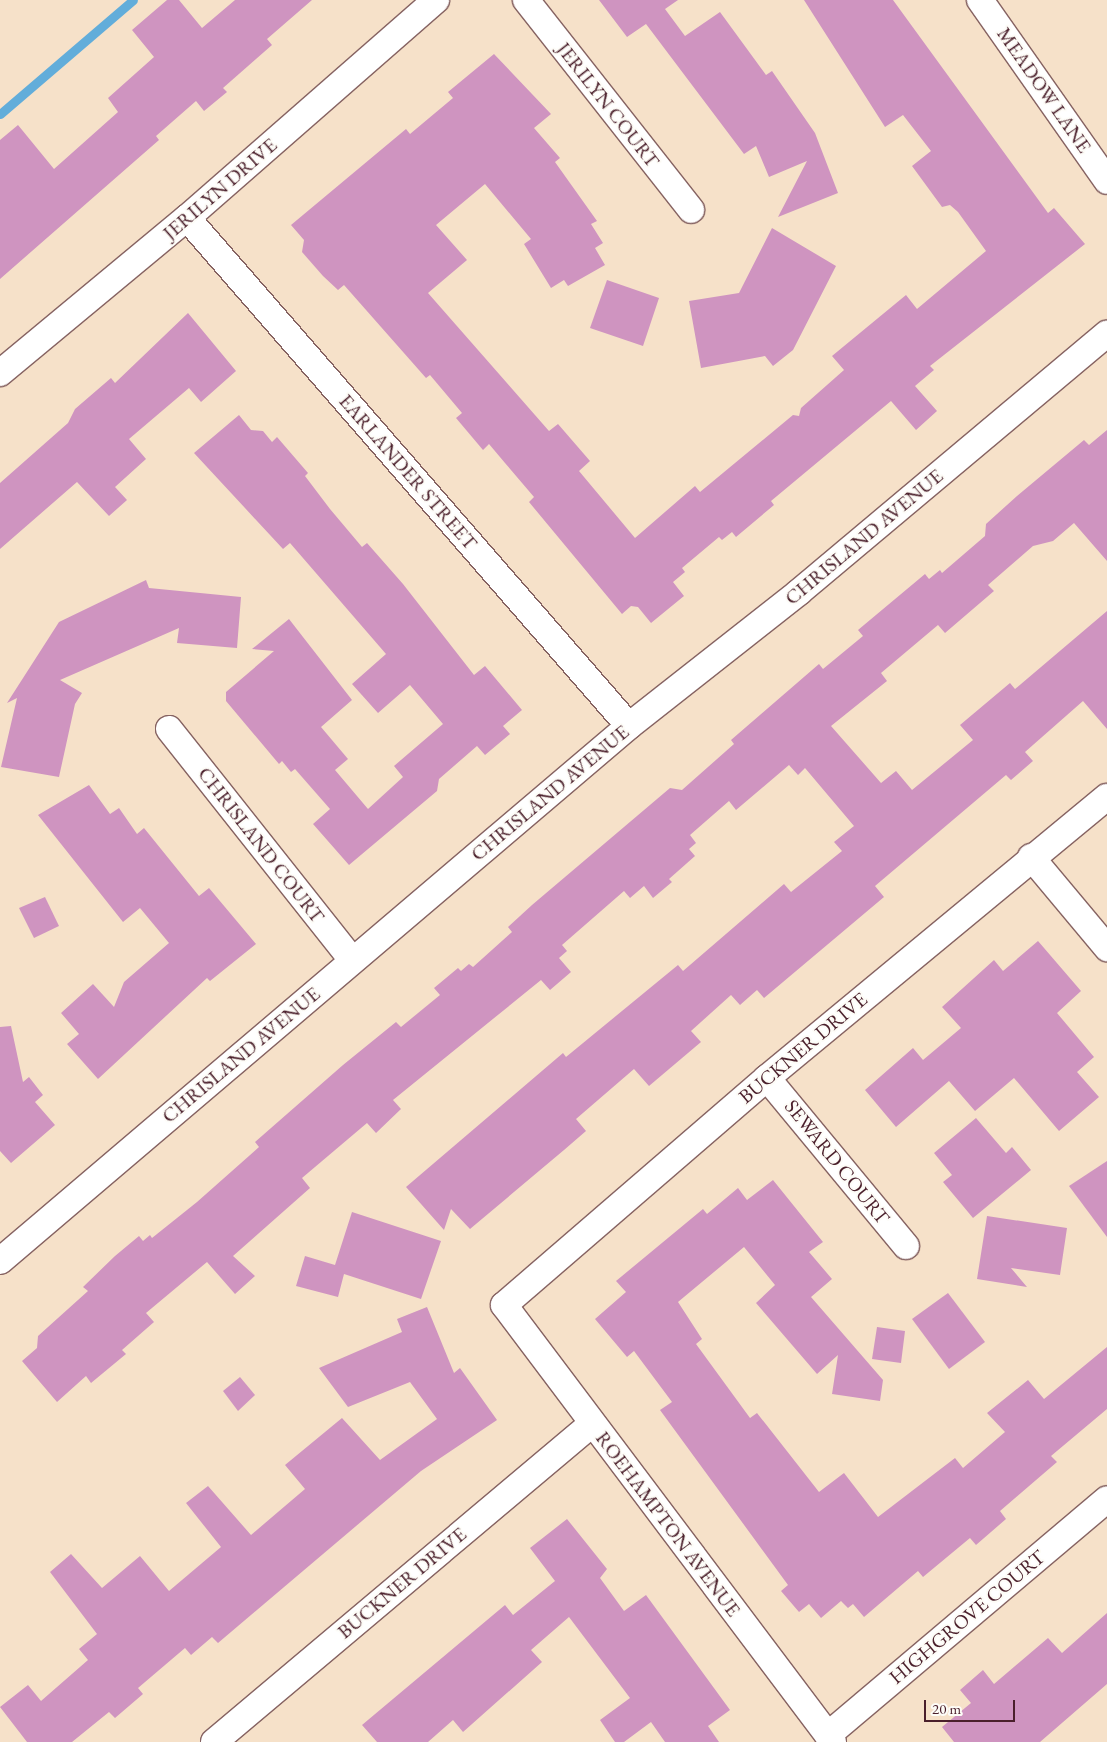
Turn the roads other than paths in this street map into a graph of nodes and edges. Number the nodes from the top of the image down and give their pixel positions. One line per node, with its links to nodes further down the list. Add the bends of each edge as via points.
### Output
1 (436, 0): 6 (street, JERILYN DRIVE)
2 (526, 0): 5 (street, JERILYN COURT)
3 (980, 0): 4 (street, MEADOW LANE)
4 (1107, 181)
5 (690, 210)
6 (187, 218): 8 (street, JERILYN DRIVE); 9 (street, EARLANDER STREET)
7 (1107, 334): 9 (street, CHRISLAND AVENUE, via 798,592)
8 (0, 373)
9 (629, 726): 14 (street, CHRISLAND AVENUE)
10 (169, 729): 14 (street, CHRISLAND COURT)
11 (1107, 797): 12 (street, BUCKNER DRIVE)
12 (1032, 858): 13 (street); 15 (street, BUCKNER DRIVE)
13 (1107, 948)
14 (352, 960): 17 (street, CHRISLAND AVENUE)
15 (768, 1078): 16 (street, SEWARD COURT); 18 (street, BUCKNER DRIVE)
16 (906, 1246)
17 (0, 1261)
18 (504, 1305): 19 (street, ROEHAMPTON AVENUE)
19 (591, 1424): 21 (street, ROEHAMPTON AVENUE); 22 (street, BUCKNER DRIVE)
20 (1107, 1499): 21 (street, HIGHGROVE COURT)
21 (831, 1738)
22 (214, 1742)

